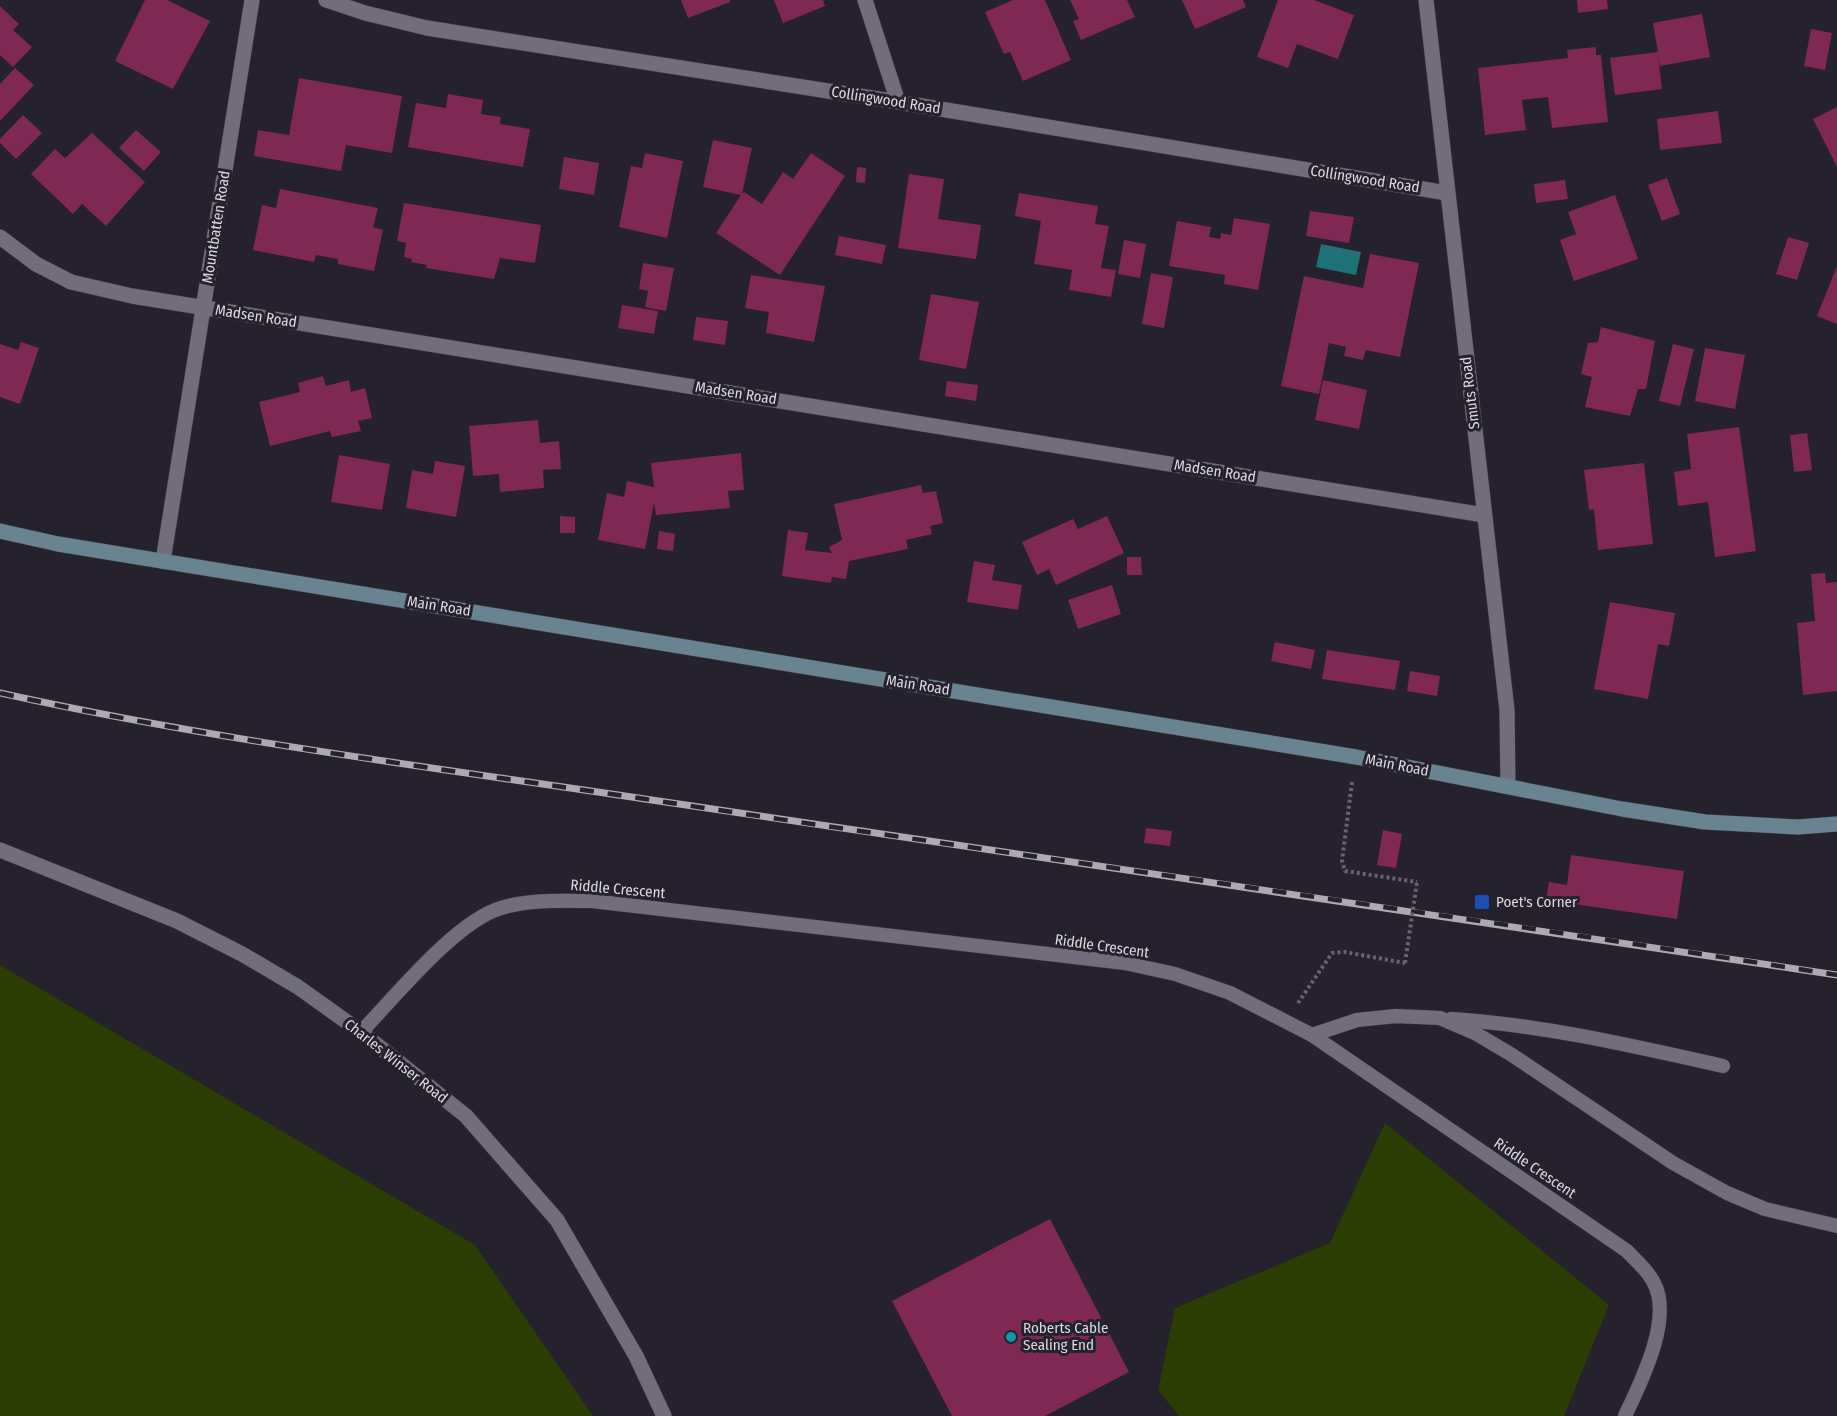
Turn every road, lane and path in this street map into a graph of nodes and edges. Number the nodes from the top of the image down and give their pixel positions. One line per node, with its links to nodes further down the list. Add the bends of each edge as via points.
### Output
1 (252, 0): 8 (street, Mountbatten Road)
2 (326, 0): 5 (street, Collingwood Road, via 365,14 427,28)
3 (865, 0): 5 (street)
4 (1426, 0): 6 (street, Smuts Road)
5 (898, 102): 6 (street, Collingwood Road)
6 (1447, 193): 9 (street, Smuts Road)
7 (0, 237): 8 (street, Madsen Road, via 36,264 70,282)
8 (204, 308): 9 (street, Madsen Road); 11 (street, Mountbatten Road)
9 (1484, 515): 13 (street, Smuts Road, via 1507,710)
10 (0, 531): 11 (main road, Main Road)
11 (163, 561): 12 (main road, Main Road)
12 (1356, 757): 13 (main road, Main Road); 17 (path, bridge, via 1343,868 1349,874 1417,882 1405,963 1332,953 1312,978)
13 (1508, 786): 14 (main road, Main Road, via 1705,822 1798,827)
14 (1837, 824)
15 (0, 850): 18 (street, Charles Winser Road, via 186,926 298,987)
16 (1440, 1018): 19 (lane, via 1396,1016 1357,1020); 20 (lane, via 1510,1023 1585,1035); 21 (lane, via 1512,1055 1673,1163 1727,1193 1764,1209)
17 (1287, 1022): 18 (lane, Riddle Crescent, via 1230,993 1175,974 1125,963 592,901 530,902 499,908 470,925 435,956); 19 (lane, Riddle Crescent)
18 (361, 1032): 22 (street, Charles Winser Road, via 466,1116 556,1220 636,1356)
19 (1312, 1035): 23 (lane, Riddle Crescent, via 1627,1251 1646,1271 1655,1285 1659,1324)
20 (1723, 1066)
21 (1837, 1226)
22 (664, 1416)
23 (1625, 1416)

